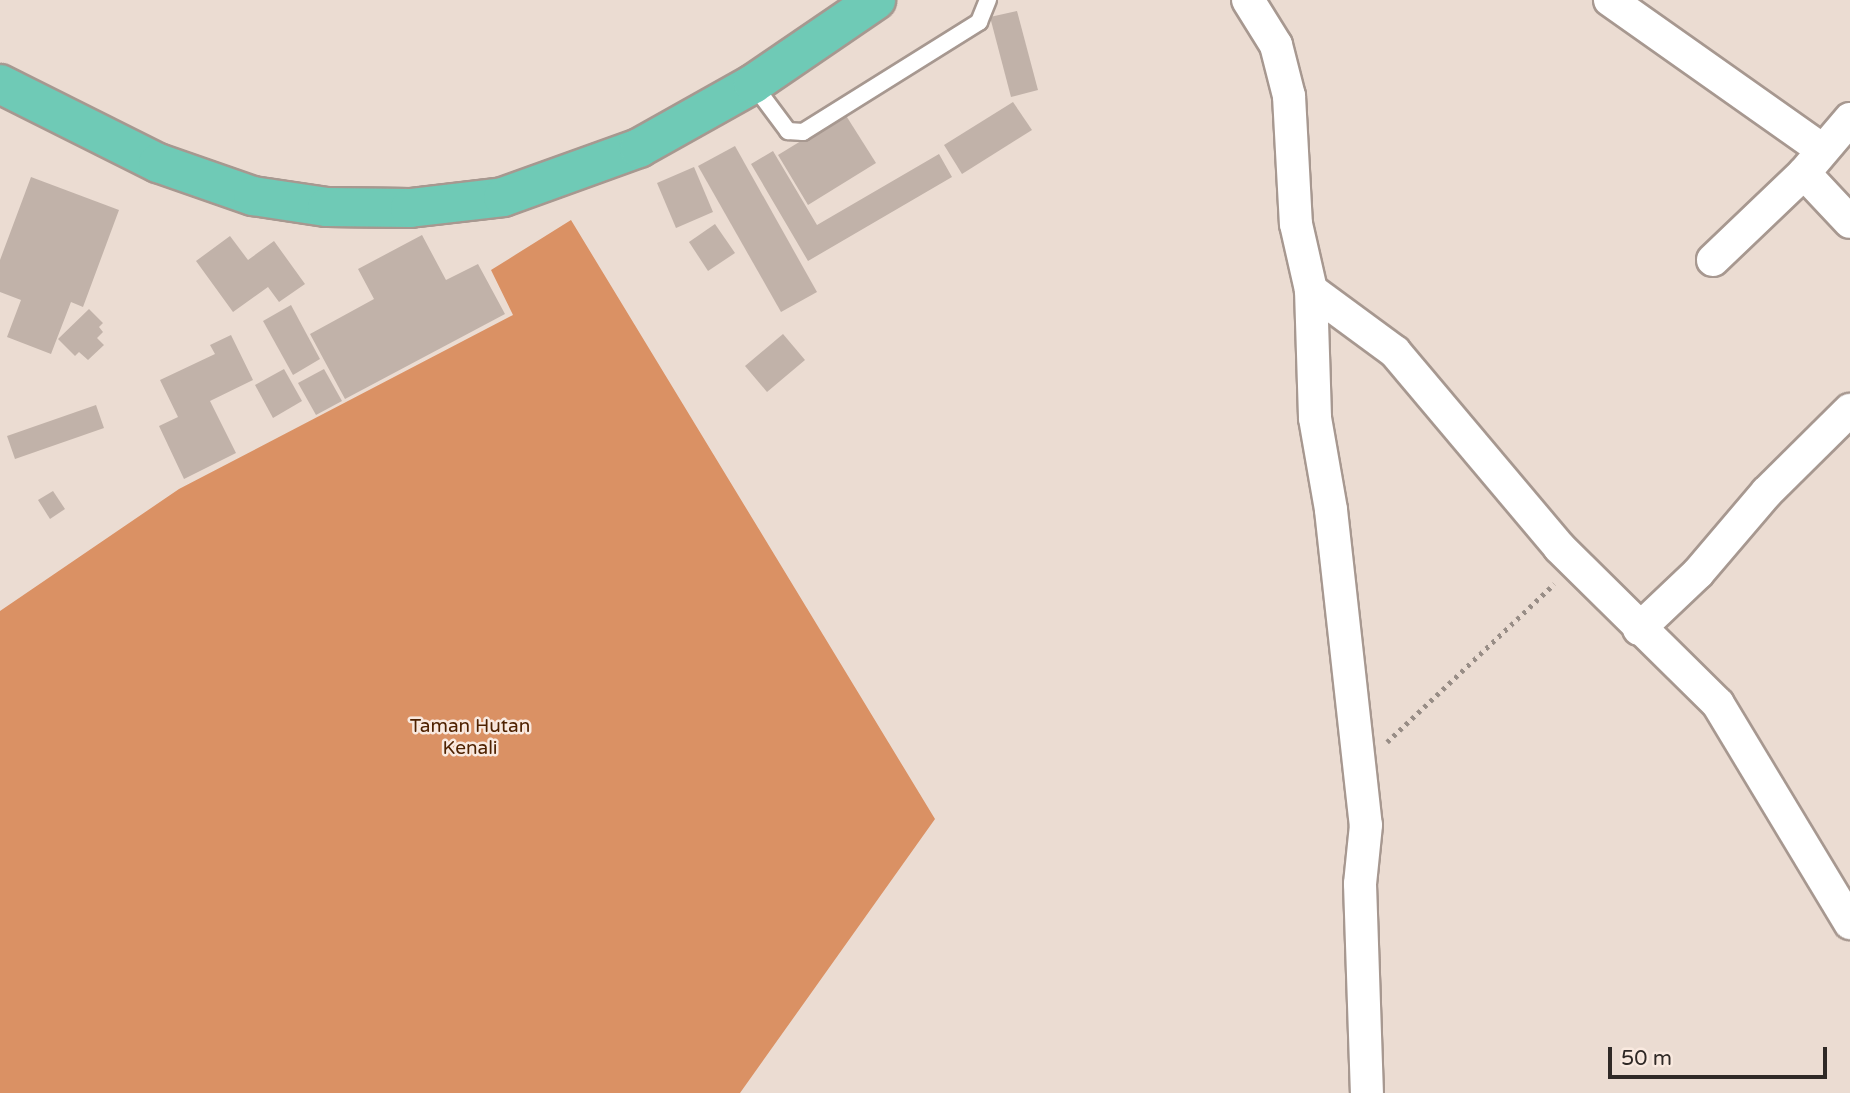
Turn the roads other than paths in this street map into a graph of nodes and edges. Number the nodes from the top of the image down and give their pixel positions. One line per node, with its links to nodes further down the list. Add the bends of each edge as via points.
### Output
1 (876, 0): 6 (highway)
2 (988, 0): 6 (lane, via 979,22 803,132 788,131)
3 (1248, 0): 11 (street, via 1276,44 1289,96 1296,225)
4 (1610, 0): 8 (street)
5 (0, 83): 6 (highway, via 158,163 253,196 327,207 410,208 503,197 586,170 639,148)
6 (753, 83)
7 (1850, 119): 8 (street)
8 (1813, 161): 9 (street); 10 (street)
9 (1850, 222)
10 (1713, 260)
11 (1311, 290): 13 (street, via 1395,352 1575,565); 15 (street, via 1315,418 1331,510 1366,825 1360,884)
12 (1850, 410): 13 (street, via 1767,492 1698,573)
13 (1639, 629): 14 (street, via 1718,704)
14 (1850, 923)
15 (1367, 1093)

